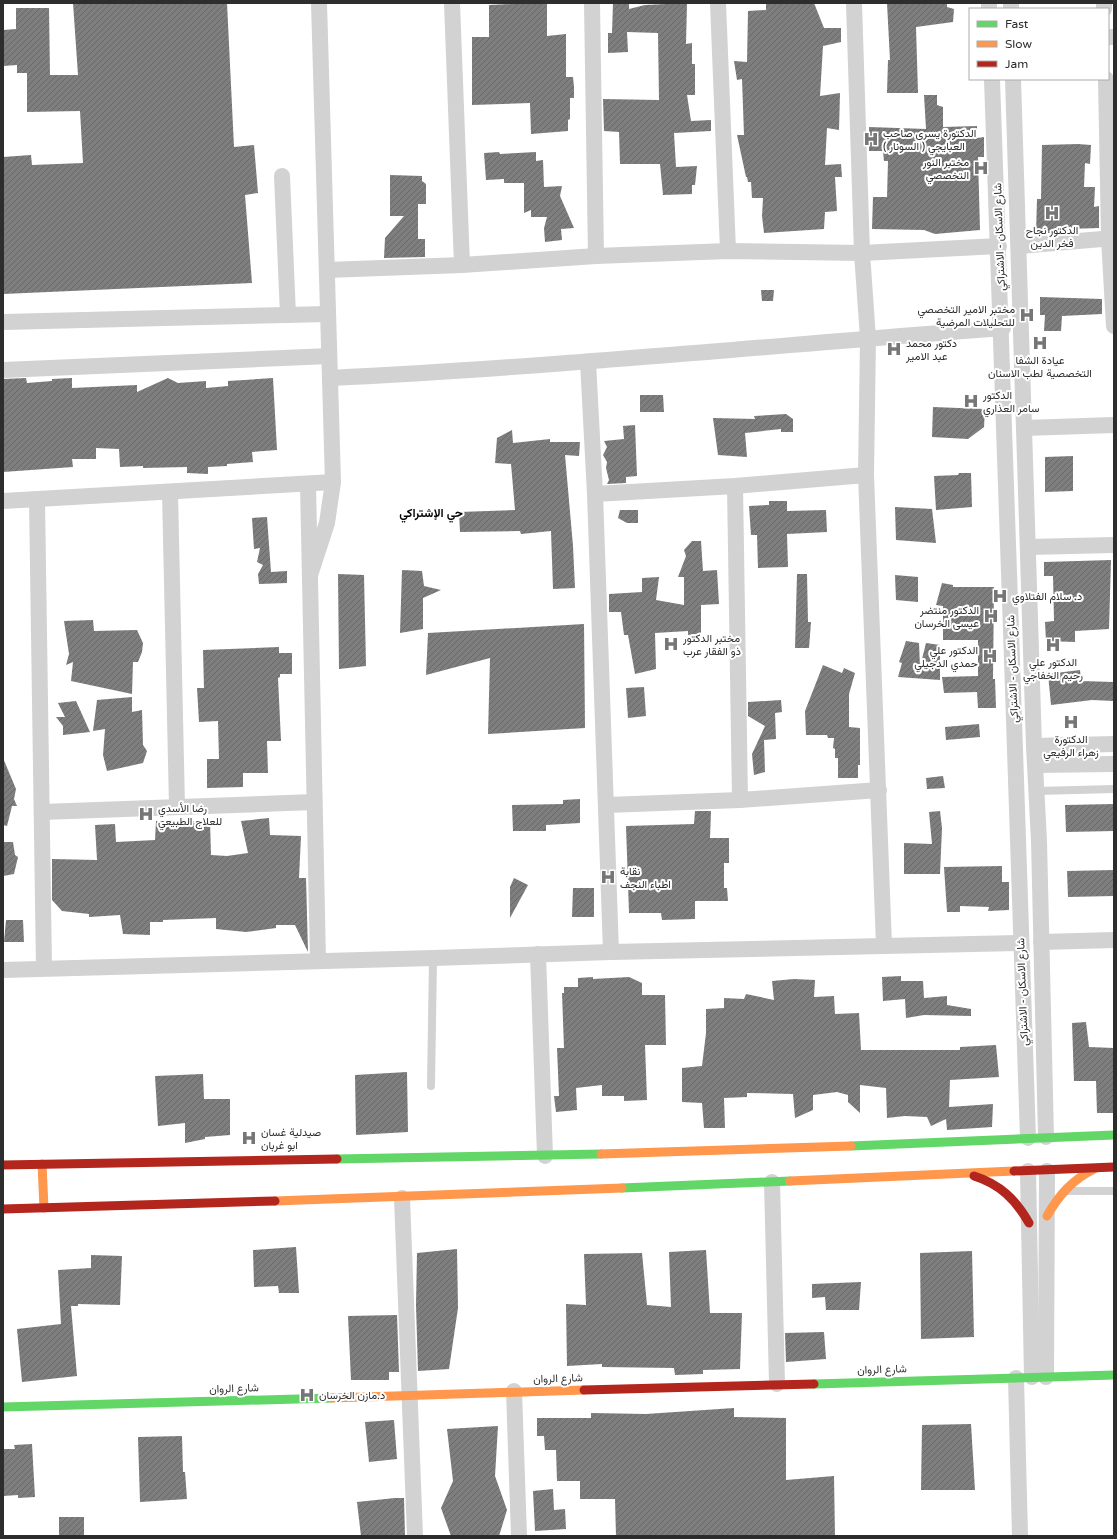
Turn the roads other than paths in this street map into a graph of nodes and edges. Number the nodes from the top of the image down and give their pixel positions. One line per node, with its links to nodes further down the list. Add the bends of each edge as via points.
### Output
1 (319, 3): 17 (street)
2 (452, 3): 16 (street)
3 (592, 3): 15 (street)
4 (718, 3): 13 (street)
5 (854, 3): 14 (street)
6 (992, 80): 11 (street, شارع الاسكان - الاشتراكي)
7 (1013, 80): 12 (street, شارع الاسكان - الاشتراكي)
8 (1106, 80): 10 (street)
9 (282, 176): 19 (street)
10 (1112, 238): 12 (street); 21 (street)
11 (999, 246): 14 (street); 22 (street, شارع الاسكان - الاشتراكي)
12 (1019, 246): 26 (street, شارع الاسكان - الاشتراكي)
13 (728, 251): 14 (street); 15 (street)
14 (862, 253): 23 (street)
15 (596, 256): 16 (street)
16 (462, 265): 17 (street)
17 (327, 270): 18 (street)
18 (328, 314): 19 (street); 24 (street)
19 (288, 315): 20 (street)
20 (3, 322)
21 (1114, 326)
22 (1003, 328): 23 (street); 27 (street, شارع الاسكان - الاشتراكي)
23 (868, 338): 25 (street); 32 (street)
24 (329, 356): 28 (street); 29 (street)
25 (588, 362): 29 (street); 37 (street)
26 (1023, 362): 27 (street, via 1019,371 1014,374 1008,372); 31 (street, شارع الاسكان - الاشتراكي)
27 (1002, 364): 56 (street, شارع الاسكان - الاشتراكي)
28 (3, 370)
29 (330, 378): 33 (street)
30 (1114, 425): 31 (street)
31 (1024, 428): 41 (street, شارع الاسكان - الاشتراكي)
32 (866, 475): 35 (street); 48 (street)
33 (332, 482): 34 (street); 42 (street, via 327,523)
34 (308, 484): 36 (street); 42 (street)
35 (735, 486): 37 (street); 50 (street)
36 (170, 492): 38 (street); 53 (street)
37 (595, 494): 52 (street)
38 (37, 500): 39 (street); 54 (street)
39 (3, 501)
40 (1114, 545): 41 (street)
41 (1028, 547): 44 (street, شارع الاسكان - الاشتراكي)
42 (310, 575): 51 (street)
43 (1114, 744): 44 (street)
44 (1034, 746): 46 (street, شارع الاسكان - الاشتراكي)
45 (1114, 764): 46 (street)
46 (1035, 765): 49 (street, شارع الاسكان - الاشتراكي)
47 (1114, 789): 49 (lane)
48 (879, 790): 50 (street); 60 (street)
49 (1037, 792): 55 (street, شارع الاسكان - الاشتراكي)
50 (740, 800): 52 (street)
51 (314, 802): 53 (street); 64 (street)
52 (607, 805): 61 (street)
53 (177, 806): 54 (street)
54 (42, 812): 65 (street)
55 (1039, 841): 56 (street); 58 (street, شارع الاسكان - الاشتراكي)
56 (1017, 842): 59 (street, شارع الاسكان - الاشتراكي)
57 (1114, 940): 58 (street)
58 (1041, 942): 70 (street, شارع الاسكان - الاشتراكي)
59 (1020, 943): 60 (street); 69 (street, شارع الاسكان - الاشتراكي)
60 (884, 945): 61 (street)
61 (611, 952): 62 (street)
62 (538, 954): 63 (street); 71 (street)
63 (433, 958): 64 (street); 67 (lane)
64 (318, 961): 65 (street)
65 (44, 968): 66 (street)
66 (3, 970)
67 (431, 1086)
68 (1114, 1136): 70 (main road)
69 (1028, 1138): 70 (main road); 71 (main road, via 882,1148)
70 (1046, 1138)
71 (545, 1156): 72 (main road)
72 (42, 1164): 73 (main road); 85 (main road)
73 (3, 1165)
74 (883, 1165): 80 (main road)
75 (1114, 1167): 76 (main road)
76 (1098, 1168): 78 (main road); 83 (main road, via 1084,1173)
77 (1028, 1171): 78 (main road); 79 (main road); 88 (street)
78 (1047, 1171): 87 (street)
79 (966, 1175): 80 (main road); 88 (main road, via 980,1178 1004,1190 1018,1205)
80 (883, 1178): 81 (main road)
81 (772, 1182): 84 (main road); 92 (street)
82 (1114, 1191): 83 (lane)
83 (1062, 1192): 87 (main road)
84 (402, 1198): 85 (main road); 94 (street)
85 (44, 1208): 86 (main road)
86 (3, 1209)
87 (1047, 1216): 90 (street)
88 (1029, 1223): 90 (street)
89 (1114, 1375): 90 (main road, شارع الروان)
90 (1039, 1377): 91 (main road, شارع الروان)
91 (1016, 1378): 92 (main road, شارع الروان); 98 (street)
92 (777, 1384): 93 (main road, شارع الروان)
93 (514, 1392): 94 (main road, شارع الروان); 97 (street)
94 (410, 1394): 95 (main road, شارع الروان); 96 (street)
95 (3, 1406)
96 (415, 1536)
97 (519, 1536)
98 (1020, 1536)

